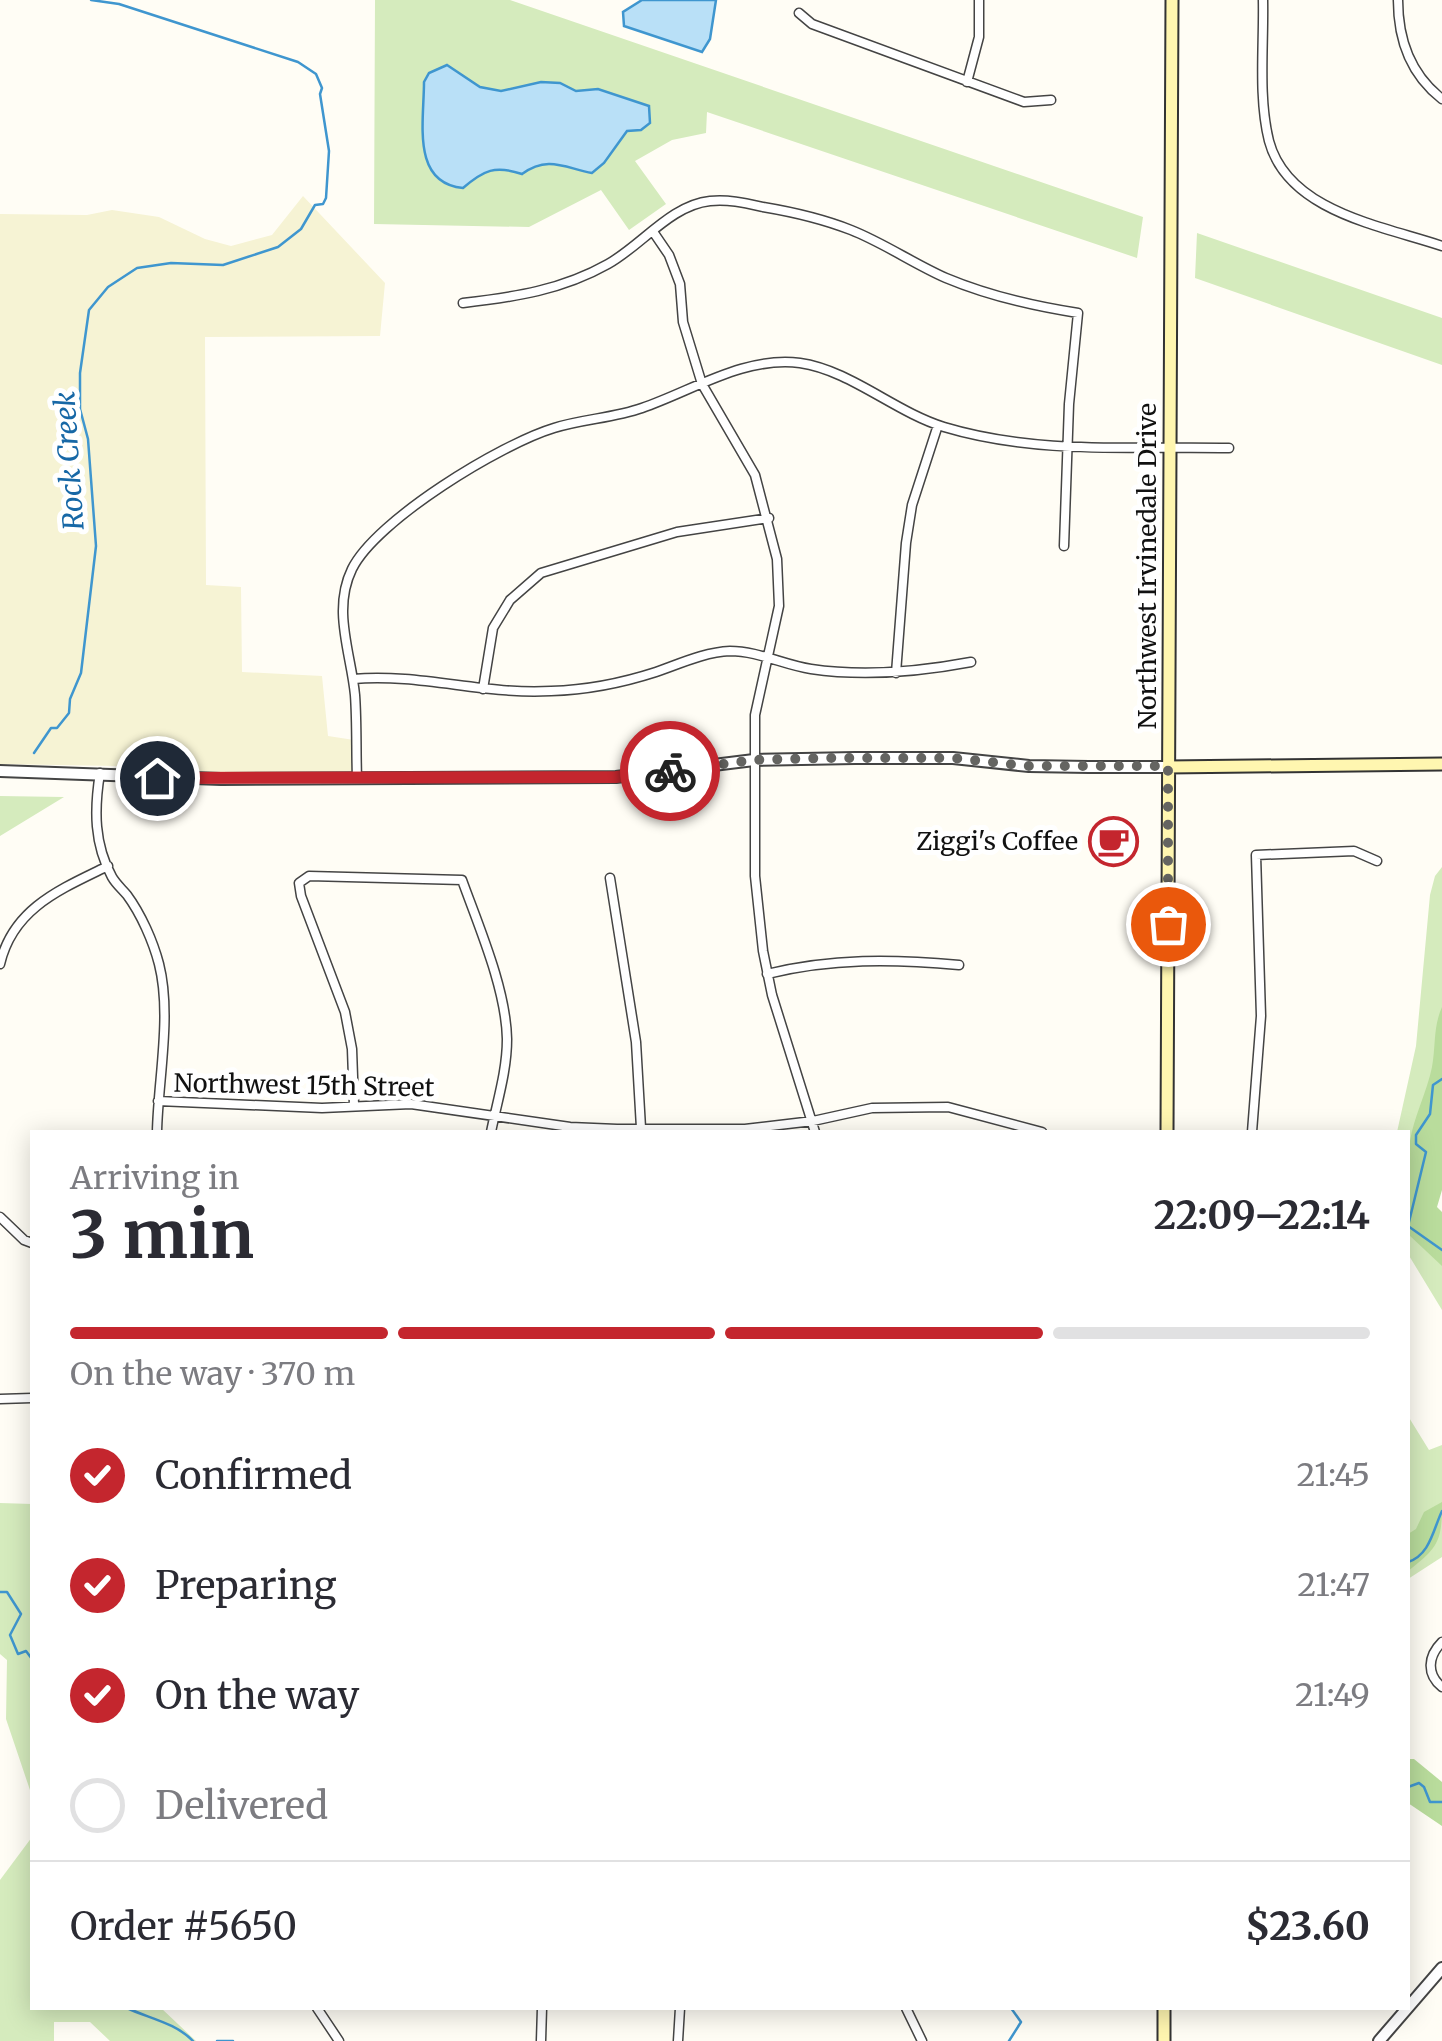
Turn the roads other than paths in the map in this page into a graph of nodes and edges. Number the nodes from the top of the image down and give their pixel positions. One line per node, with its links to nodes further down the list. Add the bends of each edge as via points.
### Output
1 (979, 0): 6 (street, via 979,38)
2 (1172, 0): 15 (main road, Northwest Irvinedale Drive)
3 (1264, 0): 10 (street, via 1266,120 1289,178 1338,210)
4 (1398, 0): 7 (street, via 1405,52)
5 (799, 12): 6 (street, via 812,24)
6 (966, 82): 8 (street, via 1024,102)
7 (1442, 99)
8 (1050, 100)
9 (654, 232): 11 (street, via 566,284); 12 (street, via 680,284 683,322); 14 (street, via 686,207 705,202 792,212 852,230 978,291 1078,313)
10 (1442, 246)
11 (463, 303)
12 (702, 384): 13 (street, via 762,364 804,364); 17 (street, via 755,475); 22 (street, via 638,410 508,446 465,470 372,542 352,570 342,603)
13 (938, 425): 14 (street, via 978,437); 21 (street, via 909,524)
14 (1068, 447): 15 (street); 18 (street)
15 (1170, 447): 16 (street); 26 (main road, Northwest Irvinedale Drive)
16 (1229, 448)
17 (769, 518): 19 (street, via 780,582); 23 (street, via 677,532 542,574 510,600 493,628)
18 (1064, 546)
19 (768, 658): 21 (street, via 837,672); 23 (street, via 721,652 598,686); 24 (street, via 755,715)
20 (971, 662): 21 (street)
21 (896, 673)
22 (354, 679): 23 (street, via 408,677); 29 (street)
23 (484, 689)
24 (754, 760): 26 (street); 29 (street, via 616,777); 35 (street, via 755,876)
25 (1442, 764): 26 (main road)
26 (1168, 766): 45 (main road, Northwest Irvinedale Drive)
27 (0, 771): 28 (street)
28 (100, 772): 29 (street); 31 (street, via 95,823)
29 (356, 778)
30 (1377, 861): 46 (street, via 1354,851 1256,854 1261,1016)
31 (108, 866): 33 (street, via 44,898 16,926); 36 (street, via 148,932 159,964 164,998)
32 (610, 878): 40 (street, via 636,1042)
33 (0, 964)
34 (960, 965): 35 (street, via 824,962)
35 (768, 974): 39 (street)
36 (158, 1101): 37 (street, Northwest 15th Street); 41 (street)
37 (354, 1106): 38 (street, Northwest 15th Street, via 411,1104); 38 (street, via 345,1012 301,896 299,883 309,876 462,880 502,1000 507,1037)
38 (494, 1115): 40 (street, Northwest 15th Street, via 570,1128); 42 (street)
39 (812, 1121): 40 (street, Northwest 15th Street, via 745,1129); 43 (street); 44 (street, Northwest 15th Street, via 872,1108 948,1107)
40 (640, 1128)
41 (157, 1130)
42 (491, 1130)
43 (815, 1130)
44 (1034, 1130)
45 (1167, 1130)
46 (1252, 1130)
47 (0, 1217): 48 (street)
48 (28, 1242)
49 (30, 1398): 50 (street)
50 (0, 1399)
51 (1442, 1642): 52 (street, via 1430,1665)
52 (1442, 1687)
53 (1442, 1968): 54 (street)
54 (1410, 2005)
55 (318, 2010): 61 (street)
56 (542, 2010): 62 (street)
57 (680, 2010): 63 (street)
58 (907, 2010): 64 (street)
59 (1164, 2010): 65 (main road)
60 (1406, 2010): 66 (street)
61 (339, 2041)
62 (541, 2041)
63 (678, 2041)
64 (922, 2041)
65 (1164, 2041)
66 (1379, 2041)

